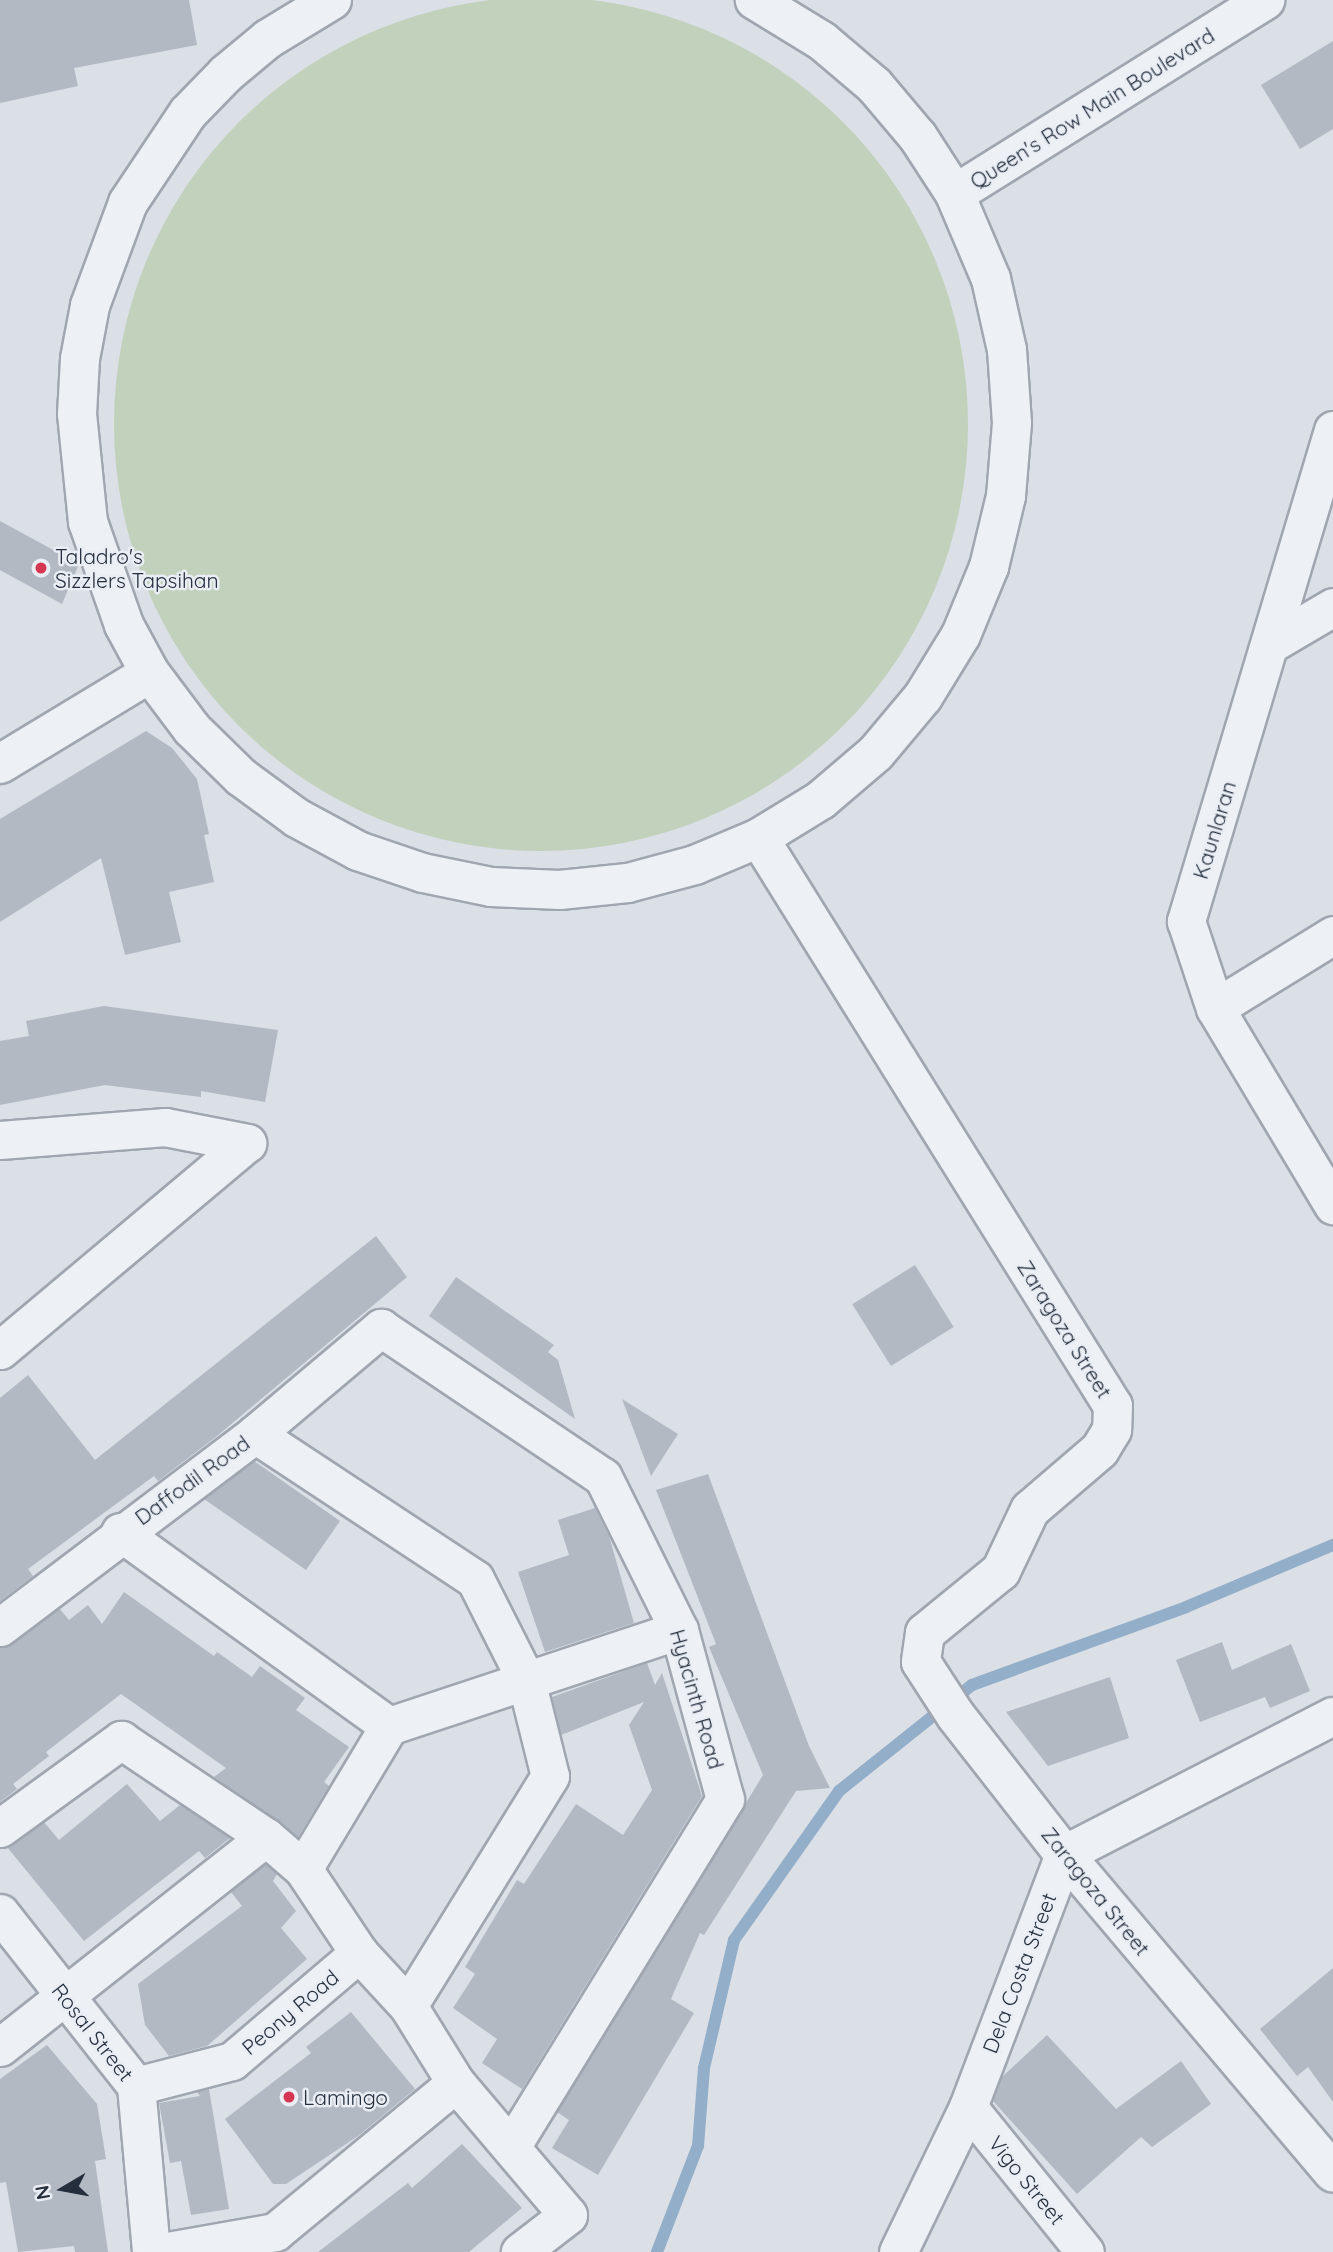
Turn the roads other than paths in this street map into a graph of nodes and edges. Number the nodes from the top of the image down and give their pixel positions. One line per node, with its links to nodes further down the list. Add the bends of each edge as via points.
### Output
1 (755, 0): 4 (street, via 822,41 874,85 918,137)
2 (1265, 0): 4 (street, Queen's Row Main Boulevard)
3 (319, 3): 8 (street, via 226,74 188,113 128,203 90,306 77,414 86,509 103,575)
4 (955, 194): 10 (street, via 991,279 1007,350 1012,423 1008,472 989,567 961,635 923,697 876,753 821,800)
5 (1333, 430): 7 (street, Kaunlaran)
6 (1333, 607): 7 (street)
7 (1272, 643): 12 (street, Kaunlaran, via 1186,921)
8 (150, 673): 9 (street); 10 (street, via 192,729 297,818 358,851 423,873 491,887 574,889 628,883 695,865)
9 (0, 764)
10 (759, 838): 26 (street, Zaragoza Street, via 1113,1406 1112,1430 1100,1450 1030,1510 1001,1571 925,1633 921,1662 956,1716)
11 (1333, 935): 12 (street)
12 (1215, 1008): 14 (street, Kaunlaran)
13 (0, 1140): 16 (street, via 165,1127 247,1143)
14 (1333, 1205)
15 (381, 1328): 17 (street, Daffodil Road); 20 (street, Hyacinth Road, via 603,1477)
16 (0, 1350)
17 (255, 1434): 18 (street, Daffodil Road); 21 (street, via 475,1579)
18 (120, 1532): 19 (street, Daffodil Road); 23 (street)
19 (0, 1627)
20 (679, 1630): 21 (street); 36 (street, Hyacinth Road, via 725,1799)
21 (526, 1680): 23 (street); 31 (street, via 550,1776)
22 (1331, 1722): 26 (street)
23 (388, 1727): 27 (street)
24 (0, 1828): 25 (street, via 121,1740)
25 (266, 1837): 27 (street); 30 (street)
26 (1064, 1854): 35 (street, Dela Costa Street); 37 (street, Zaragoza Street)
27 (303, 1869): 29 (street)
28 (0, 1913): 30 (street, Rosal Street)
29 (359, 1953): 31 (street); 34 (street, Peony Road, via 232,2061)
30 (64, 1996): 32 (street); 34 (street, Rosal Street)
31 (408, 2006): 33 (street)
32 (0, 2047)
33 (456, 2083): 36 (street); 39 (street, via 275,2232)
34 (136, 2086): 38 (street, Rosal Street)
35 (968, 2107): 41 (street, Dela Costa Street); 42 (street, Vigo Street)
36 (513, 2144): 40 (street, via 568,2214)
37 (1333, 2172)
38 (151, 2252)
39 (162, 2252)
40 (520, 2252)
41 (898, 2252)
42 (1085, 2252)

